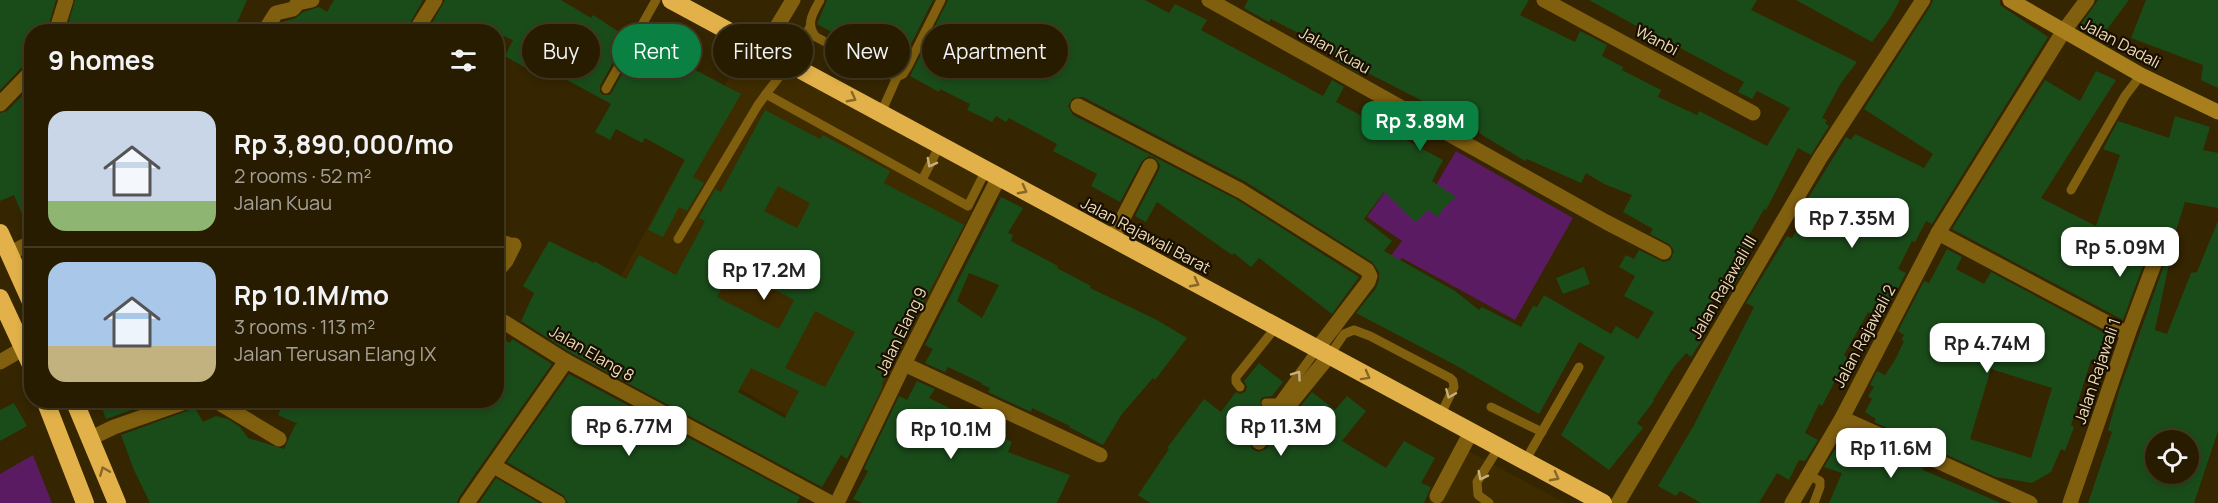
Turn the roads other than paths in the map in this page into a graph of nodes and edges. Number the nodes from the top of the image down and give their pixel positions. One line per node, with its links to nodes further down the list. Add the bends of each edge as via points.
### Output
1 (66, 0): 14 (street)
2 (312, 0): 15 (street, via 276,13)
3 (435, 0): 16 (street)
4 (656, 0): 29 (lane)
5 (671, 0): 17 (highway, Jalan Rajawali Barat)
6 (793, 0): 18 (street)
7 (820, 0): 19 (lane)
8 (941, 0): 23 (lane)
9 (1209, 0): 47 (street, Jalan Kuau)
10 (1544, 0): 35 (street, Wanbi)
11 (1923, 0): 91 (street, Jalan Rajawali III, via 1820,158)
12 (2010, 0): 21 (street, Jalan Dadali)
13 (2087, 0): 21 (street, Jalan Rajawali 2)
14 (58, 24)
15 (269, 24)
16 (420, 24)
17 (715, 24)
18 (779, 24)
19 (811, 24)
20 (813, 32): 22 (lane)
21 (2063, 32): 24 (street, Jalan Dadali); 42 (street, Jalan Rajawali 2)
22 (825, 42)
23 (910, 62)
24 (2141, 75): 33 (street, Jalan Dadali); 40 (lane)
25 (813, 77): 34 (highway, Jalan Rajawali Barat, one-way to 34)
26 (778, 78): 30 (lane)
27 (897, 78): 34 (lane)
28 (24, 79): 31 (street)
29 (606, 89)
30 (766, 94): 39 (lane); 44 (lane)
31 (0, 104)
32 (1078, 106): 57 (street, via 1241,191 1367,270 1368,282)
33 (2218, 111)
34 (881, 113): 36 (highway, Jalan Rajawali Barat)
35 (1753, 113)
36 (940, 145): 38 (highway, Jalan Rajawali Barat); 39 (lane, one-way to 39)
37 (1150, 166): 43 (street)
38 (992, 174): 39 (lane, via 968,206); 43 (highway, Jalan Rajawali Barat, one-way to 43); 60 (street, Jalan Elang 9)
39 (922, 180)
40 (2071, 190)
41 (0, 233): 49 (highway)
42 (1938, 233): 55 (street); 70 (street, Jalan Rajawali 2)
43 (1112, 238): 54 (highway, Jalan Rajawali Barat, one-way to 54)
44 (678, 239)
45 (504, 243): 50 (street, via 514,246)
46 (24, 246): 49 (street)
47 (1664, 252)
48 (2159, 252): 55 (street, Jalan Rajawali 1)
49 (9, 254): 51 (highway)
50 (504, 263)
51 (24, 287)
52 (0, 298): 56 (highway)
53 (504, 322): 58 (street, Jalan Elang 8)
54 (1276, 327): 57 (highway, Jalan Rajawali Barat); 62 (lane, via 1236,377)
55 (2128, 334): 95 (street, Jalan Rajawali 1)
56 (24, 348): 59 (street)
57 (1323, 352): 63 (lane, one-way to 57, via 1278,403); 69 (highway, Jalan Rajawali Barat, one-way to 69); 69 (lane, one-way to 69, via 1354,330 1450,378 1454,387); 75 (street)
58 (566, 361): 80 (street); 88 (street, Jalan Elang 8)
59 (0, 362)
60 (904, 364): 78 (street); 89 (street, Jalan Elang 9)
61 (1579, 367): 72 (lane)
62 (1240, 387)
63 (1266, 403)
64 (1491, 407): 72 (lane)
65 (48, 408): 77 (highway)
66 (78, 408): 73 (highway)
67 (168, 408): 73 (street)
68 (229, 408): 74 (street)
69 (1440, 416): 71 (highway, Jalan Rajawali Barat)
70 (1842, 418): 81 (street, Jalan Rajawali 2); 94 (street)
71 (1471, 432): 76 (highway, Jalan Rajawali Barat); 82 (street)
72 (1542, 432): 79 (lane)
73 (91, 438): 77 (highway); 85 (highway, one-way to 73)
74 (279, 439)
75 (1259, 442)
76 (1499, 447): 79 (highway, Jalan Rajawali Barat); 90 (lane, one-way to 90, via 1477,482 1478,495)
77 (67, 451): 84 (highway)
78 (1100, 455)
79 (1525, 461): 83 (highway, Jalan Rajawali Barat, one-way to 83)
80 (494, 466): 86 (street); 87 (street)
81 (1808, 475): 92 (street, Jalan Rajawali 2); 93 (lane, via 1820,482)
82 (1437, 496)
83 (1597, 499)
84 (80, 500)
85 (117, 503)
86 (467, 503)
87 (558, 503)
88 (831, 503)
89 (837, 503)
90 (1489, 503)
91 (1618, 503)
92 (1792, 503)
93 (1814, 503)
94 (2030, 503)
95 (2070, 503)

